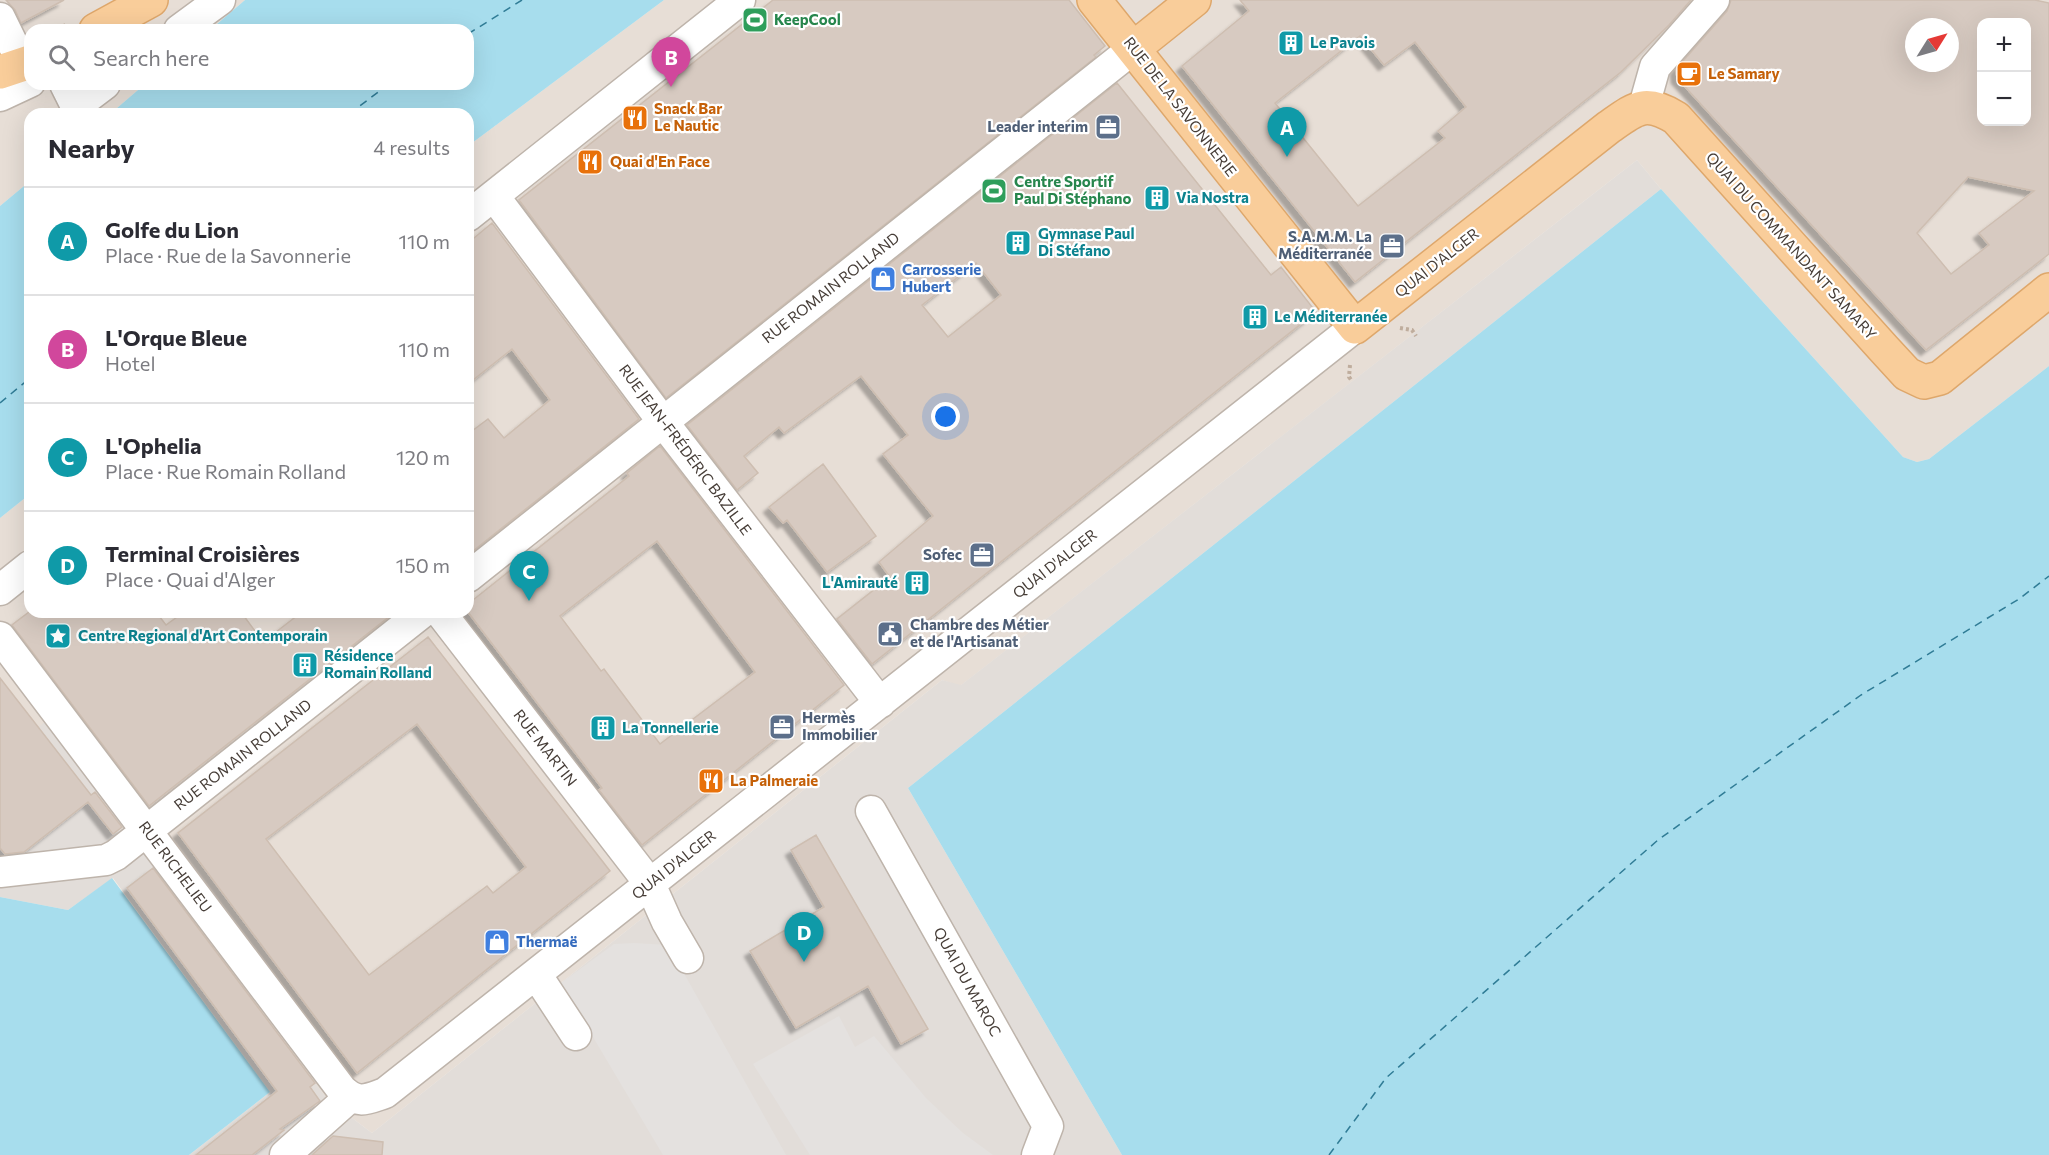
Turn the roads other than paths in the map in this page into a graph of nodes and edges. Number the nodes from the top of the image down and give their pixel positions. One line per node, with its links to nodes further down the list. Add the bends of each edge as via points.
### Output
1 (151, 0): 8 (main road)
2 (220, 0): 9 (street)
3 (740, 0): 16 (street)
4 (1094, 0): 10 (main road, RUE DE LA SAVONNERIE)
5 (1194, 0): 10 (main road, RUE ROMAIN ROLLAND)
6 (1714, 0): 15 (street, via 1655,67)
7 (0, 18): 11 (street)
8 (107, 24)
9 (187, 24)
10 (1134, 48): 19 (main road, RUE DE LA SAVONNERIE); 20 (street, RUE ROMAIN ROLLAND)
11 (21, 70): 14 (street)
12 (69, 90): 13 (street, via 76,106)
13 (97, 90)
14 (0, 96)
15 (1644, 106): 18 (main road, QUAI DU COMMANDANT SAMARY, via 1676,118 1907,374 1924,382 1940,378); 19 (main road, QUAI D'ALGER, via 1609,127)
16 (494, 196): 17 (street); 20 (street, RUE JEAN-FRÉDÉRIC BAZILLE)
17 (474, 211)
18 (2049, 290)
19 (1355, 327): 27 (street, QUAI D'ALGER)
20 (663, 422): 22 (street, RUE ROMAIN ROLLAND); 27 (street, RUE JEAN-FRÉDÉRIC BAZILLE)
21 (24, 571): 23 (street)
22 (474, 572)
23 (0, 590)
24 (415, 618): 29 (street, RUE ROMAIN ROLLAND)
25 (445, 618): 31 (street, RUE MARTIN)
26 (0, 637): 29 (street, RUE RICHELIEU)
27 (880, 703): 31 (street, QUAI D'ALGER)
28 (871, 810): 37 (street, QUAI DU MAROC, via 1048,1126)
29 (148, 831): 30 (street, RUE ROMAIN ROLLAND, via 106,860); 35 (street, RUE RICHELIEU)
30 (0, 872)
31 (650, 884): 32 (street, RUE MARTIN); 33 (street, QUAI D'ALGER)
32 (688, 958)
33 (536, 974): 34 (street); 35 (street, QUAI D'ALGER, via 385,1093 363,1101)
34 (576, 1035)
35 (350, 1097): 36 (street)
36 (285, 1155)
37 (1037, 1155)

